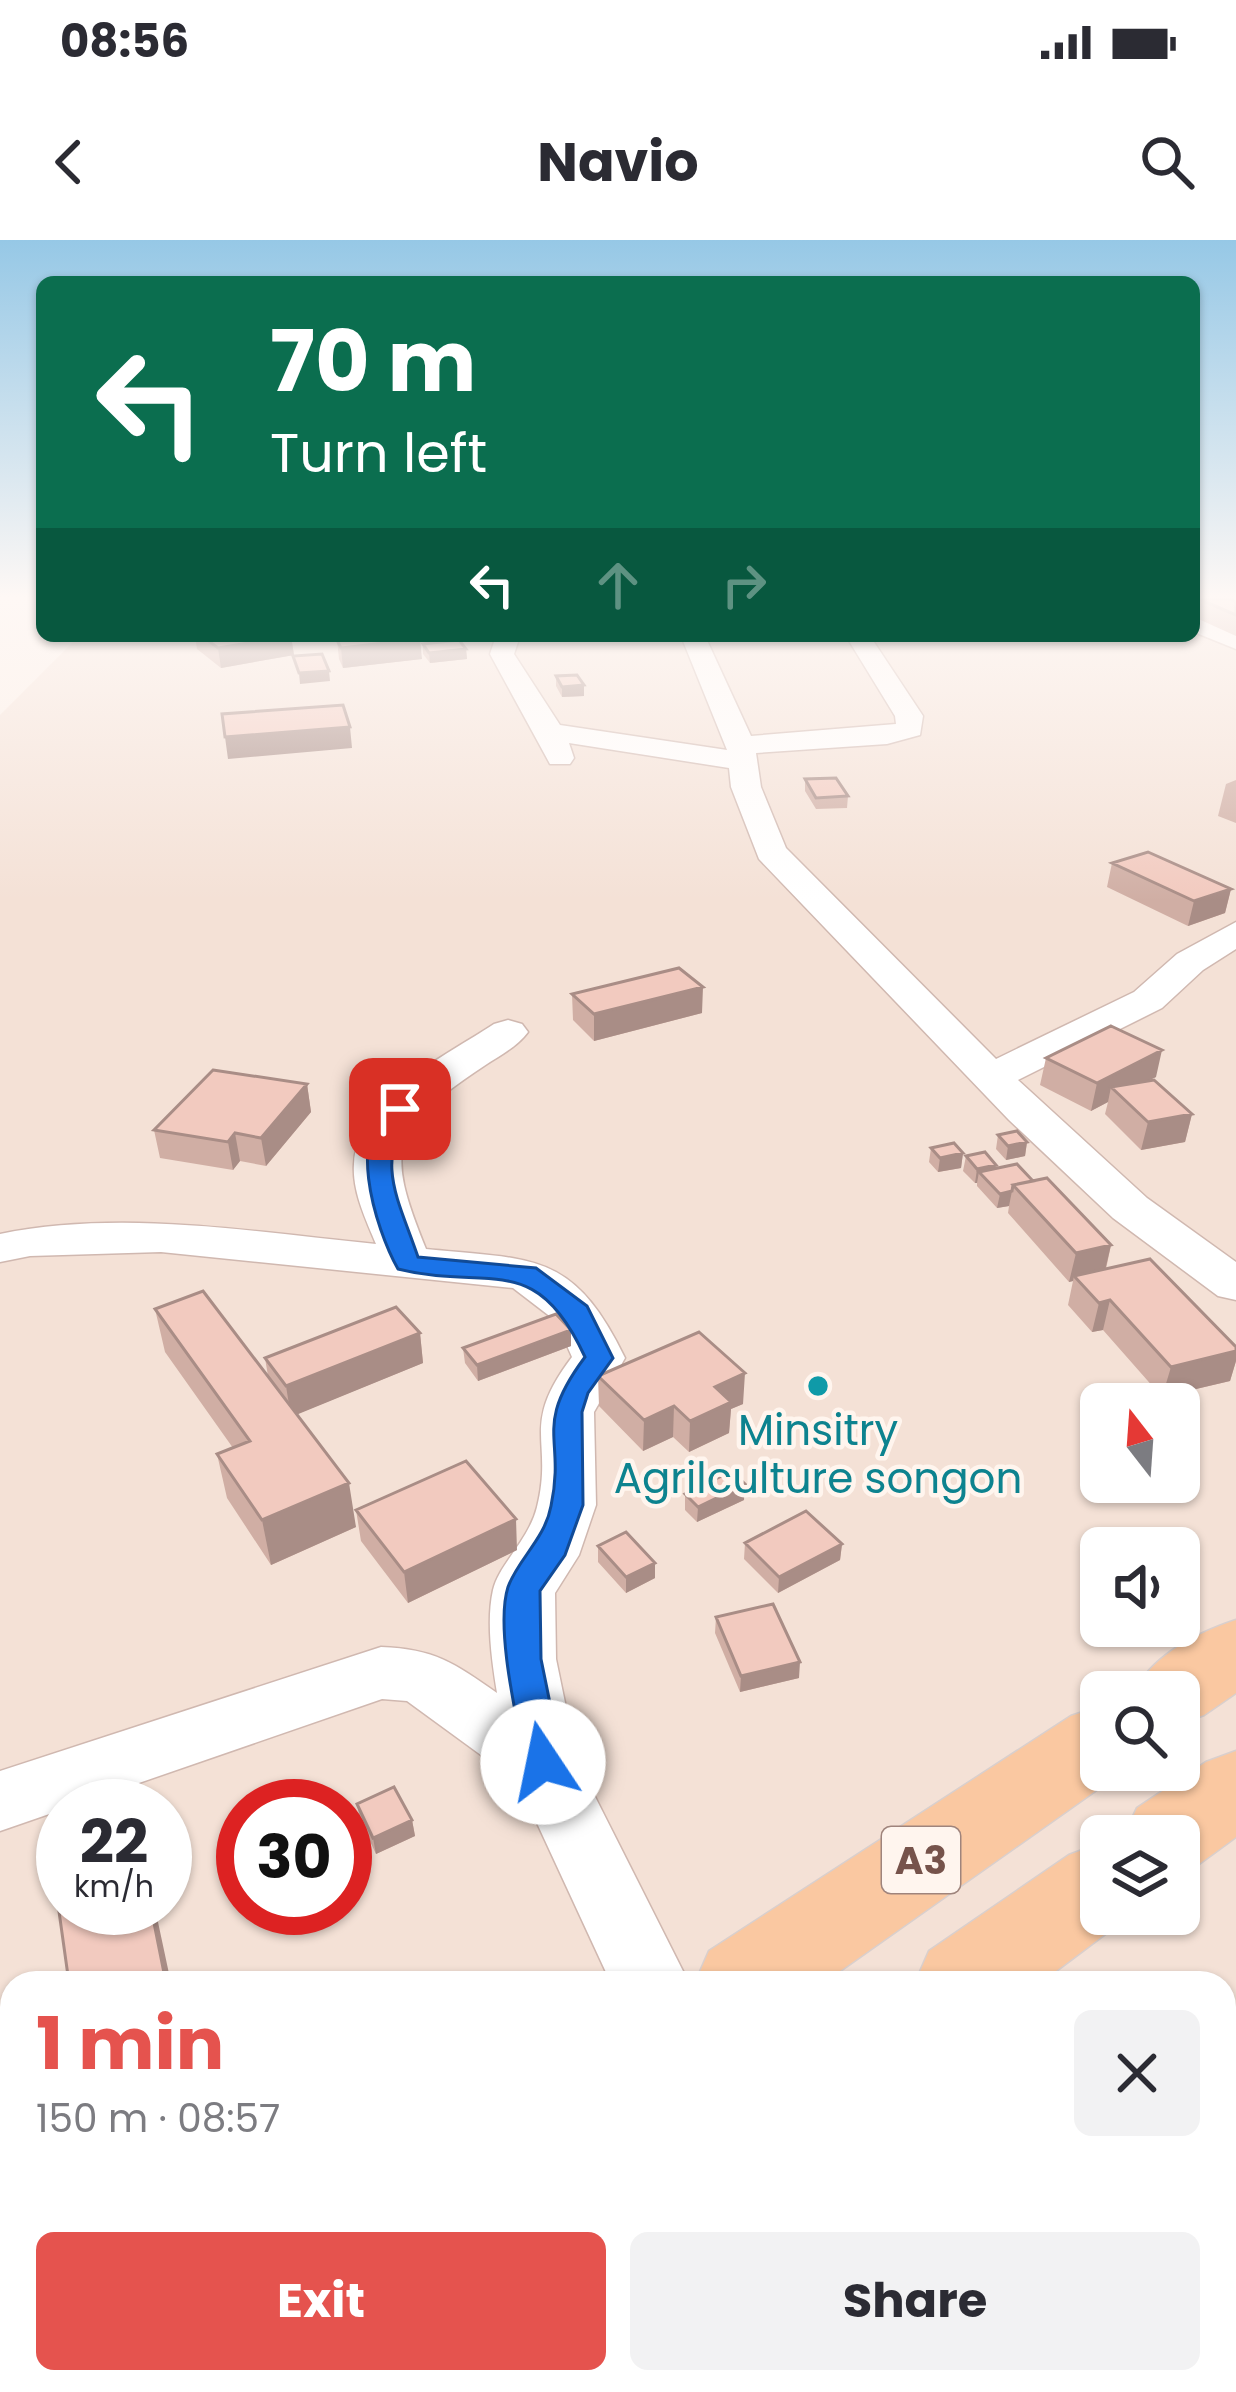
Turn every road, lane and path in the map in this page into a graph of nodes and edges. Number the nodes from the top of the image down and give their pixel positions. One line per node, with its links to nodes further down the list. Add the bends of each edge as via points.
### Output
1 (528, 699): 4 (street, via 555,745)
2 (720, 699): 4 (street)
3 (897, 699): 4 (street, via 910,730)
4 (740, 753): 7 (street, via 771,852)
5 (1236, 933): 7 (street, via 1148,1000)
6 (508, 1032): 9 (street, via 400,1109 383,1130 376,1166)
7 (991, 1077): 10 (street, via 1130,1208)
8 (0, 1248): 9 (street, via 161,1238)
9 (407, 1264): 14 (street, via 527,1274 578,1312 597,1350 567,1412 567,1505 549,1555 524,1589 524,1659)
10 (1236, 1285)
11 (1236, 1651): 12 (main road)
12 (1200, 1675)
13 (1080, 1755): 20 (main road, A3)
14 (543, 1762): 16 (street, via 421,1675 381,1673); 19 (street)
15 (1236, 1787): 17 (main road)
16 (0, 1801)
17 (1197, 1815)
18 (1080, 1899): 21 (main road)
19 (644, 1971)
20 (760, 1971)
21 (980, 1971)

